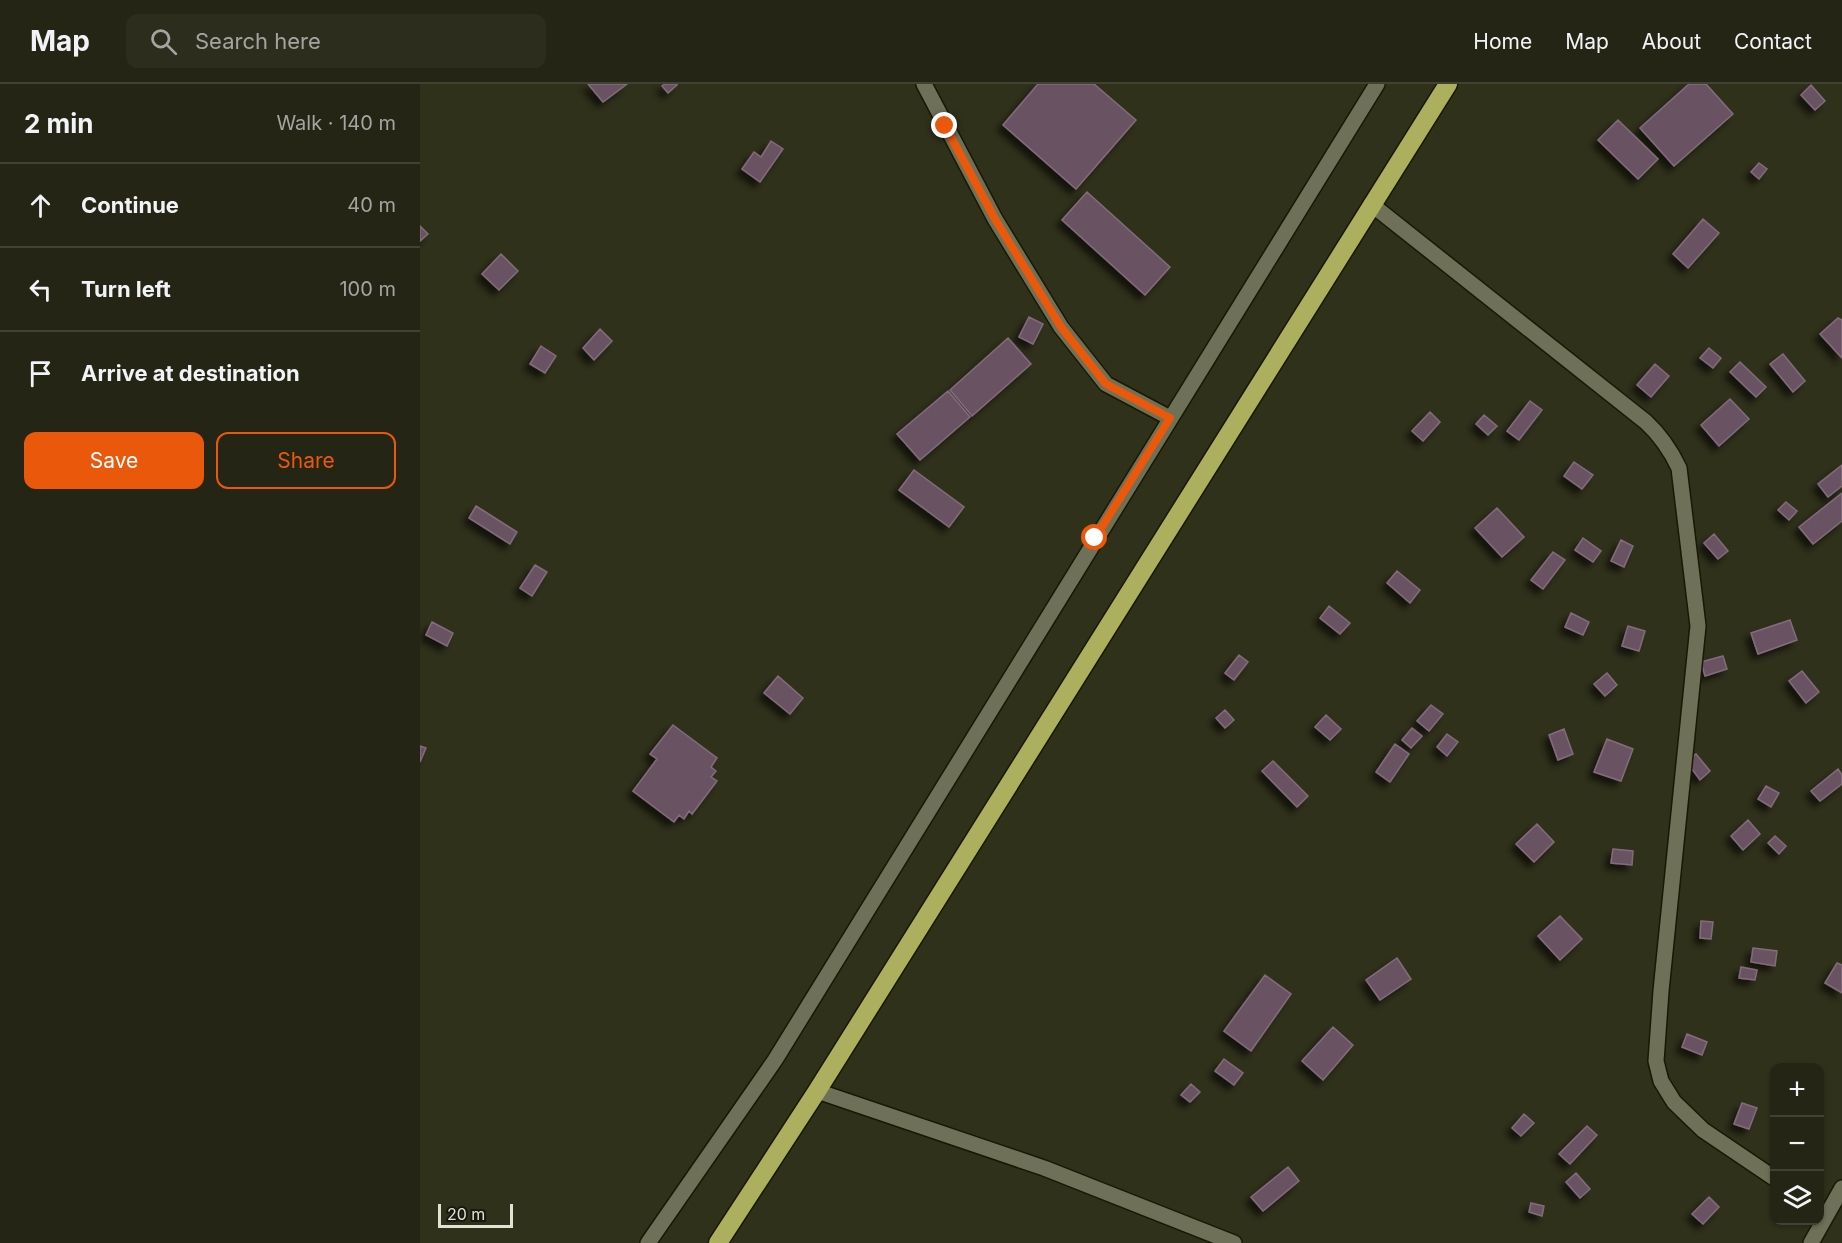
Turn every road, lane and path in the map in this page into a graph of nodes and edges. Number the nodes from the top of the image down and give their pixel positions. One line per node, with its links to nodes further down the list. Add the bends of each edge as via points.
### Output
1 (924, 84): 5 (street, via 995,219 1061,327 1106,384)
2 (1377, 84): 5 (street)
3 (1448, 84): 4 (highway)
4 (1371, 204): 6 (highway); 7 (street, via 1646,422 1660,434 1679,468 1698,626 1656,1061 1661,1081 1674,1102 1703,1130)
5 (1170, 418): 10 (street, via 775,1060)
6 (817, 1091): 11 (highway); 12 (street, via 1044,1168)
7 (1770, 1175)
8 (1842, 1188): 9 (street)
9 (1832, 1202): 13 (street)
10 (648, 1243)
11 (718, 1243)
12 (1234, 1243)
13 (1811, 1243)

